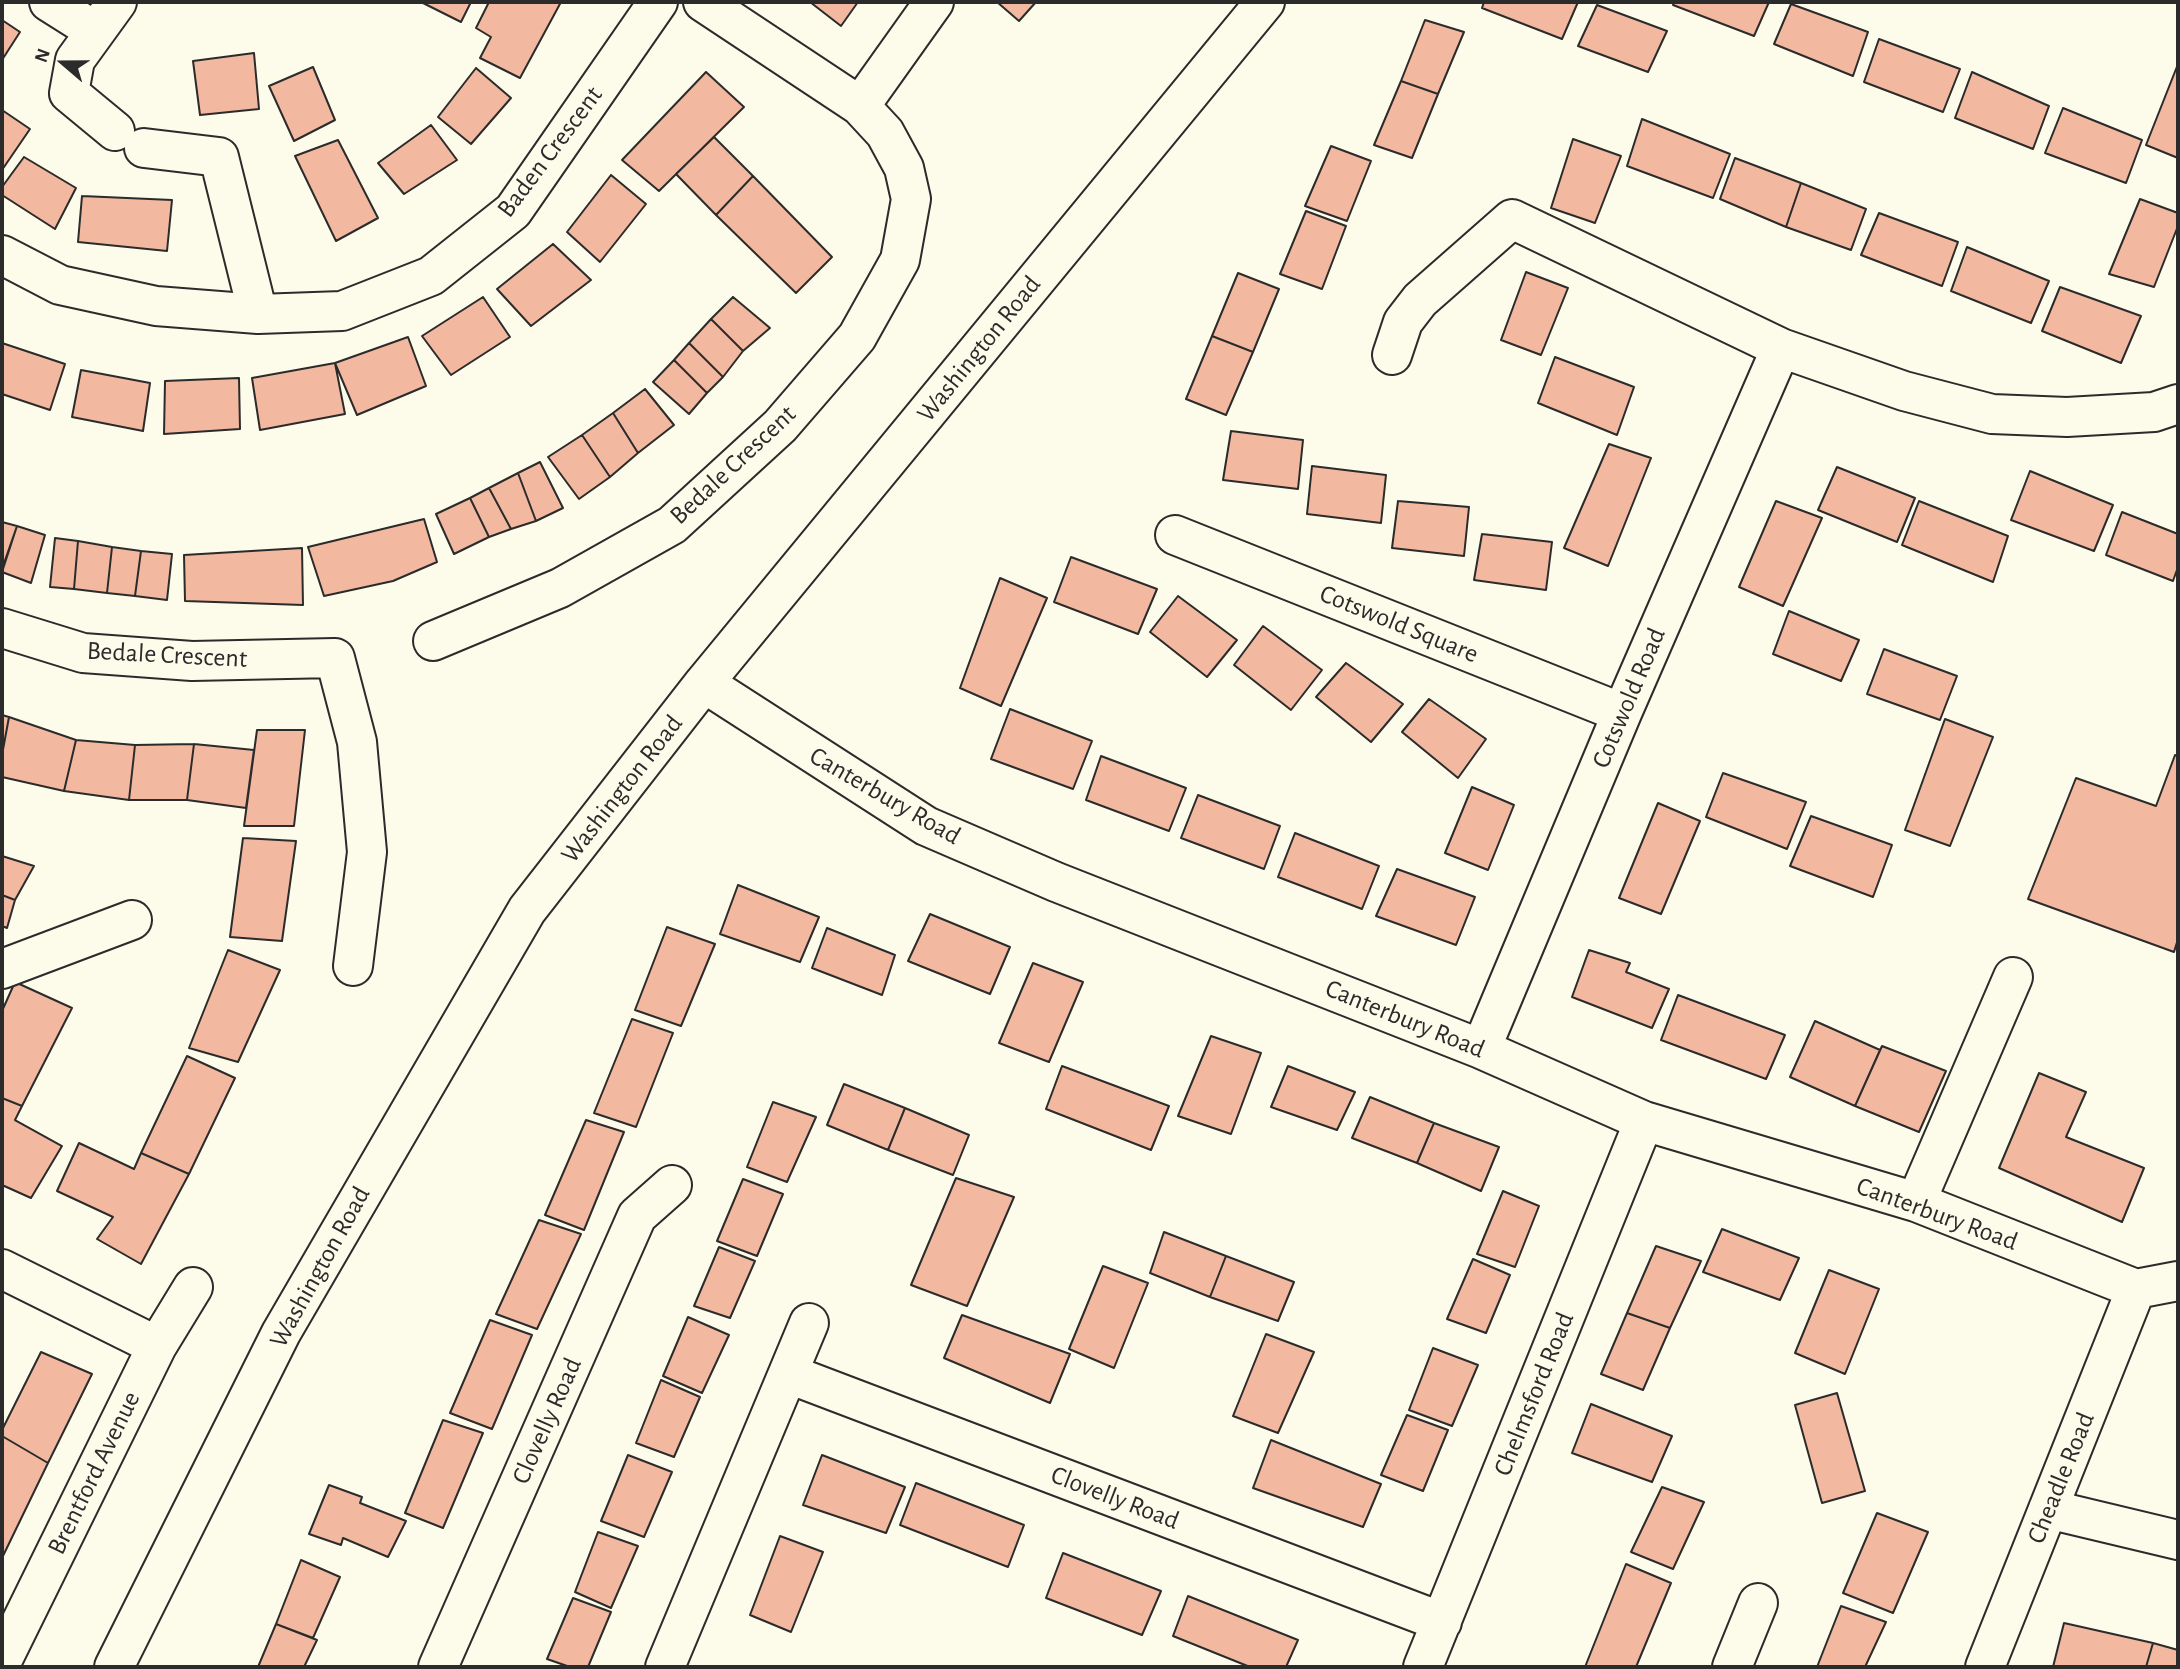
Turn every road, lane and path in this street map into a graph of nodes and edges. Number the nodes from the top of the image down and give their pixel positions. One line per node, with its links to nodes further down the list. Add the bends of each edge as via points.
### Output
1 (49, 2): 6 (street)
2 (658, 2): 9 (street, Baden Crescent, via 513,212 442,268 342,311)
3 (704, 2): 7 (street, Bedale Crescent)
4 (934, 2): 7 (street)
5 (1265, 2): 16 (street, Washington Road)
6 (106, 17): 9 (street, via 75,60 69,93 129,140 219,157)
7 (860, 106): 15 (street, Bedale Crescent, via 885,133 904,168 911,200 900,260 857,337 780,426 672,525 560,588)
8 (2, 255): 9 (street, Baden Crescent, via 60,285 156,306)
9 (258, 314)
10 (1781, 348): 11 (street, via 1512,219 1420,300 1404,322); 12 (street, via 1903,391 1992,414 2067,417 2141,413); 17 (street, Cotswold Road)
11 (1392, 355)
12 (2178, 404)
13 (1175, 536): 17 (street, Cotswold Square)
14 (2, 628): 19 (street, Bedale Crescent, via 83,653 192,661 335,658 357,742 367,852)
15 (433, 641)
16 (704, 684): 22 (street, Canterbury Road, via 926,826); 38 (street, Washington Road, via 527,911 469,1005 281,1333)
17 (1622, 713): 22 (street, Cotswold Road)
18 (132, 920): 20 (street)
19 (353, 966)
20 (2, 969)
21 (2013, 976): 25 (street)
22 (1481, 1049): 23 (street, Canterbury Road)
23 (1644, 1121): 25 (street, Canterbury Road); 36 (street, Chelmsford Road)
24 (672, 1185): 39 (street, Clovelly Road, via 637,1216)
25 (1916, 1202): 29 (street, Canterbury Road)
26 (2, 1269): 31 (street)
27 (2178, 1281): 29 (street)
28 (193, 1287): 31 (street, Brentford Avenue)
29 (2136, 1289): 33 (street, Cheadle Road)
30 (809, 1323): 32 (street)
31 (157, 1346): 37 (street, Brentford Avenue)
32 (789, 1374): 36 (street, Clovelly Road); 40 (street)
33 (2048, 1509): 34 (street); 43 (street, Cheadle Road)
34 (2178, 1540)
35 (1758, 1603): 42 (street)
36 (1442, 1622): 41 (street, Chelmsford Road)
37 (2, 1661)
38 (114, 1667)
39 (438, 1667)
40 (665, 1667)
41 (1423, 1667)
42 (1732, 1667)
43 (1985, 1667)

